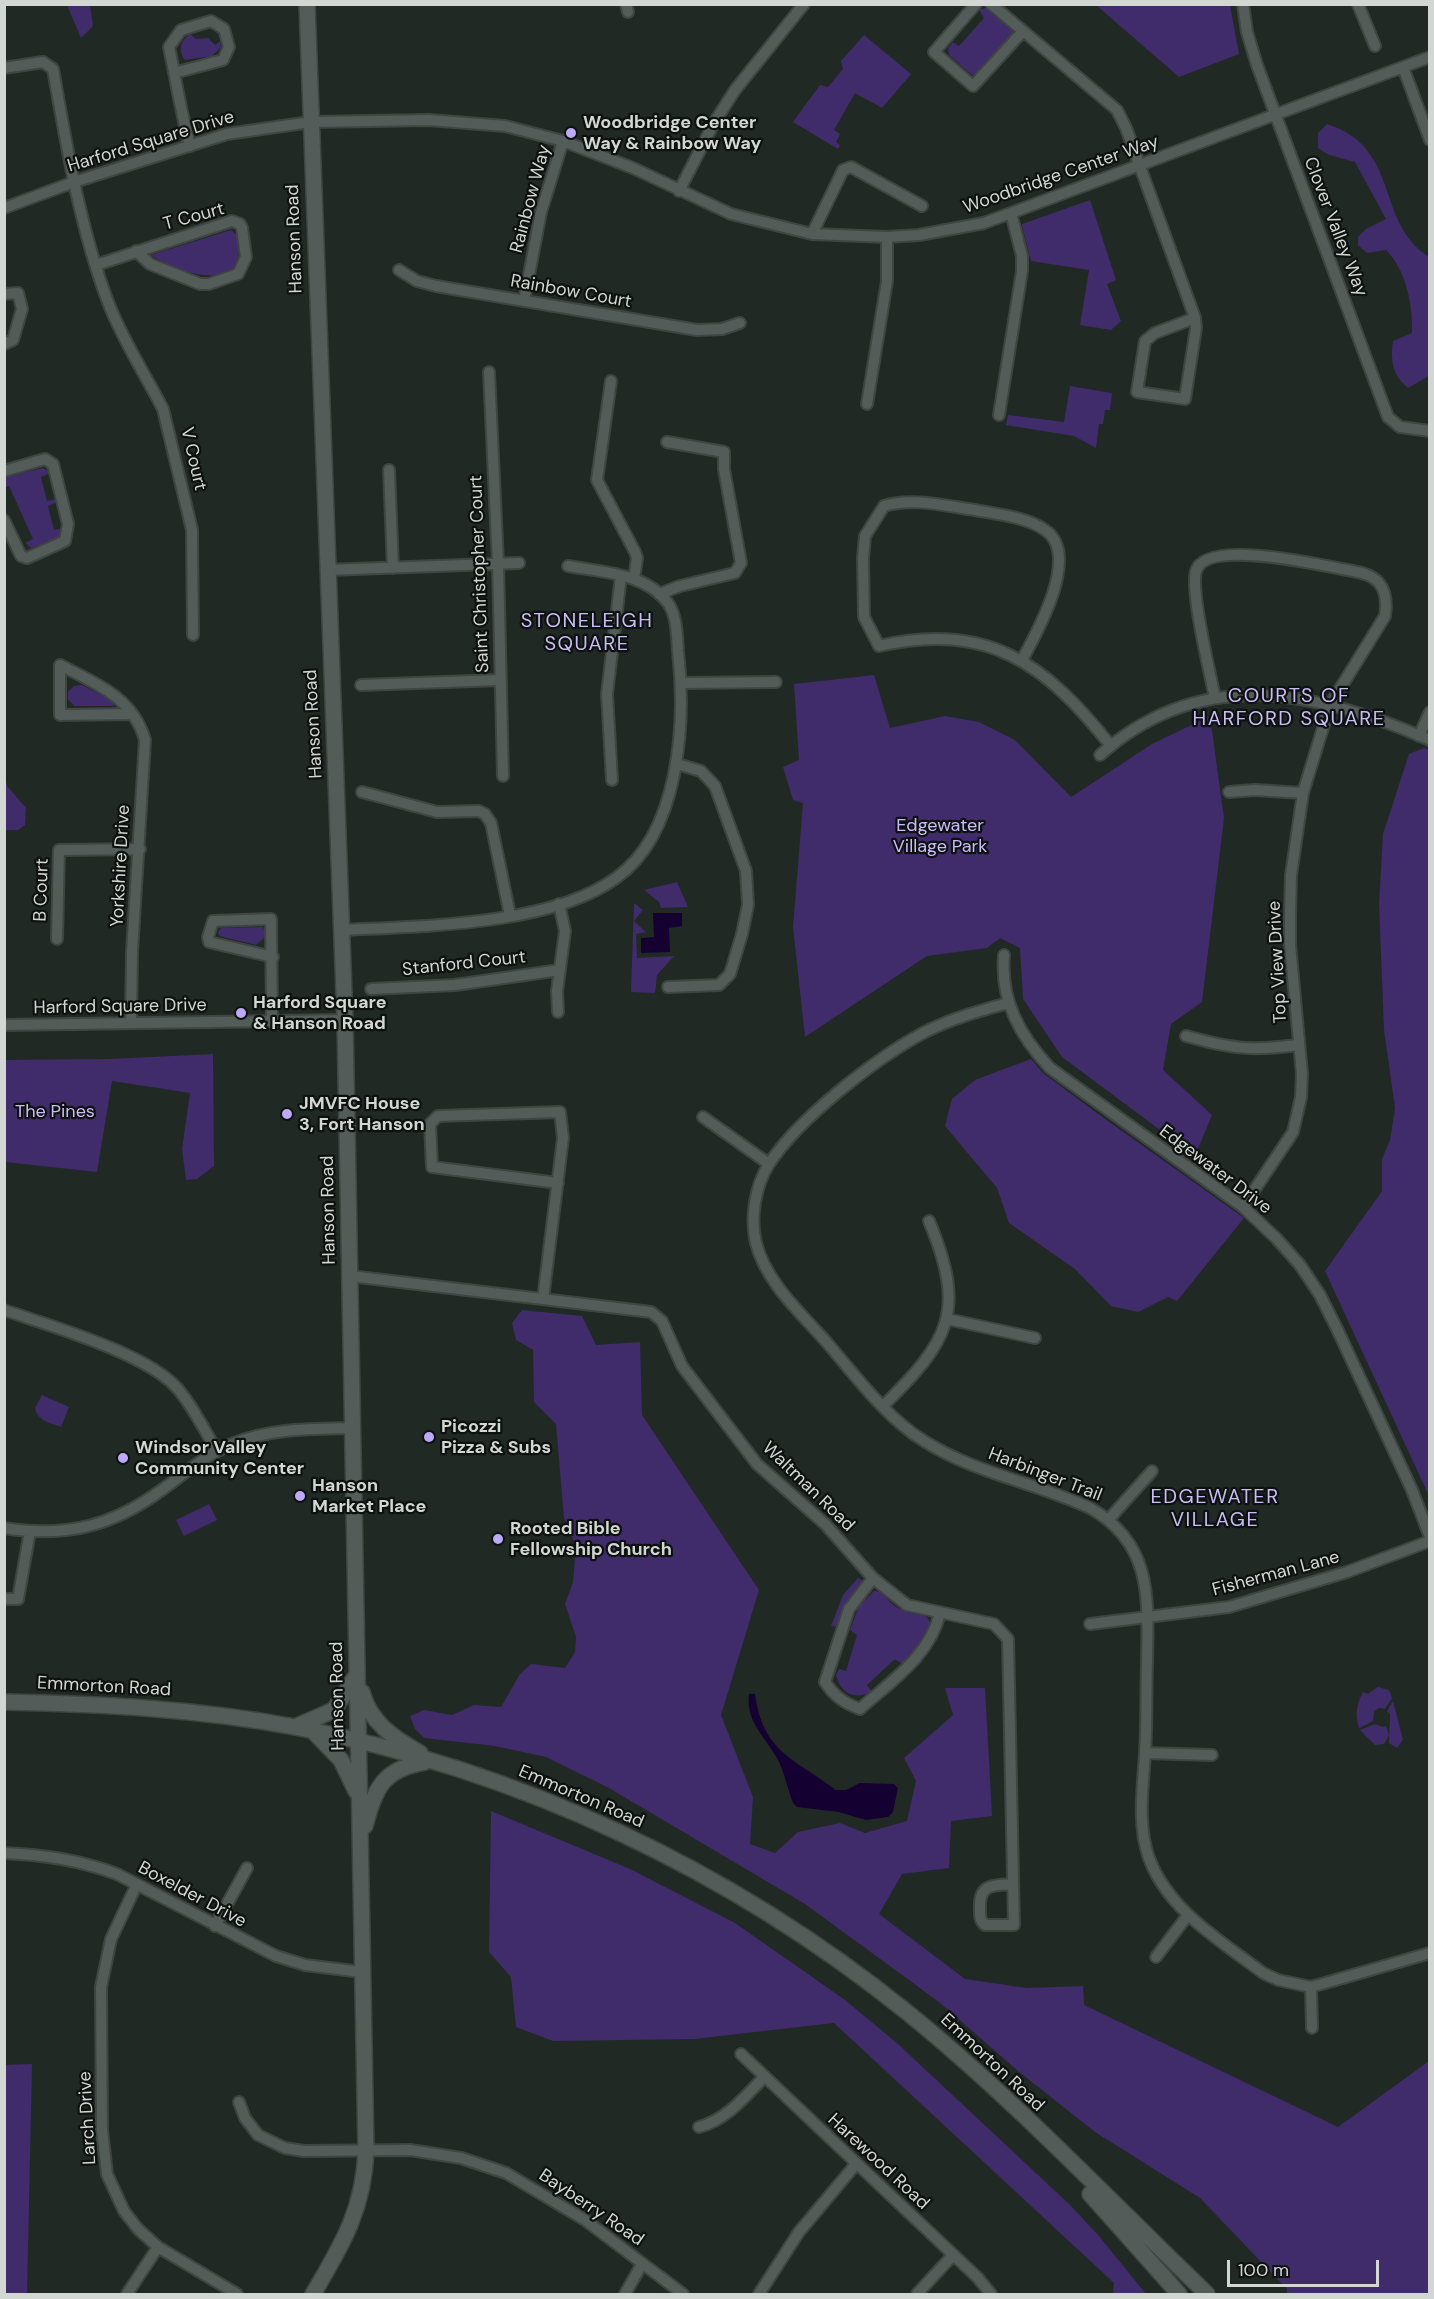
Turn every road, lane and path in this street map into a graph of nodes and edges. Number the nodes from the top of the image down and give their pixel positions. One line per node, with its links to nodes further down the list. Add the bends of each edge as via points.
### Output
1 (307, 4): 14 (street, Hanson Road)
2 (804, 4): 20 (street, via 735,90)
3 (976, 4): 7 (street, via 934,52 973,86)
4 (991, 4): 7 (street)
5 (1243, 4): 13 (street, Clover Valley Way, via 1247,32)
6 (1359, 4): 8 (street)
7 (1023, 31): 18 (street, via 1120,112)
8 (1375, 46)
9 (1430, 57): 10 (street, Woodbridge Center Way)
10 (1403, 67): 13 (street, Woodbridge Center Way); 15 (street)
11 (4, 68): 19 (street, V Court, via 43,62 53,69)
12 (174, 73): 12 (street, via 169,47 181,30 211,21 224,29 229,47 223,60); 17 (street)
13 (1275, 117): 18 (street, Woodbridge Center Way); 38 (street, Clover Valley Way, via 1388,417 1400,427)
14 (310, 122): 16 (street, Woodbridge Center Way, via 469,121); 17 (street, Harford Square Drive, via 247,130); 47 (street, Hanson Road)
15 (1430, 140)
16 (563, 141): 20 (street, Woodbridge Center Way); 30 (street, Rainbow Way, via 541,212)
17 (190, 146): 19 (street, Harford Square Drive)
18 (1140, 165): 23 (street, Woodbridge Center Way); 31 (street)
19 (74, 182): 22 (street, Harford Square Drive); 27 (street, V Court)
20 (679, 191): 24 (street, Woodbridge Center Way, via 731,214)
21 (922, 206): 24 (street, via 847,168)
22 (4, 208)
23 (1011, 213): 25 (street, Woodbridge Center Way, via 954,230); 37 (street, via 1022,271)
24 (812, 234): 25 (street, Woodbridge Center Way)
25 (887, 237): 36 (street, via 887,281)
26 (136, 251): 26 (street, T Court, via 150,264 200,284 238,274 246,257 242,228 232,221); 27 (street, T Court)
27 (96, 265): 51 (street, V Court, via 109,304 169,426 192,530)
28 (399, 270): 30 (street, Rainbow Court, via 436,286)
29 (4, 294): 33 (street, via 18,293 22,309 13,340)
30 (525, 301): 32 (street, Rainbow Court, via 697,330 722,329)
31 (1195, 318): 31 (street, via 1185,399 1137,392 1148,337)
32 (740, 323)
33 (4, 344)
34 (489, 372): 43 (street, Saint Christopher Court)
35 (611, 381): 49 (street, via 597,480 635,552)
36 (867, 404)
37 (999, 415)
38 (1430, 431)
39 (667, 442): 50 (street, via 724,452 741,563 735,573)
40 (389, 470): 46 (street)
41 (4, 471): 42 (street, via 45,459 53,464 68,524 65,541 27,558 21,556)
42 (4, 520)
43 (498, 563): 44 (street); 46 (street); 53 (street, Saint Christopher Court)
44 (519, 563)
45 (568, 566): 48 (street)
46 (393, 568): 47 (street)
47 (327, 570): 73 (street, Hanson Road)
48 (621, 576): 49 (street); 66 (street, via 607,694)
49 (634, 579): 50 (street)
50 (659, 594): 55 (street, via 674,617)
51 (193, 635)
52 (1022, 660): 52 (street, via 990,647 955,640 879,646 864,617 865,536 884,506 907,502 990,513 1047,531 1059,550 1058,575 1037,633); 62 (street, via 1053,681)
53 (500, 680): 56 (street); 65 (street, Saint Christopher Court)
54 (776, 682): 55 (street)
55 (682, 683): 64 (street)
56 (361, 685)
57 (1215, 698): 58 (street, via 1269,695); 58 (street, Top View Drive, via 1200,624 1196,570 1205,559 1247,554 1362,573 1382,586 1385,616); 62 (street, via 1162,714)
58 (1330, 705): 61 (street); 69 (street, Top View Drive)
59 (1430, 712): 61 (street)
60 (132, 714): 60 (street, Yorkshire Drive, via 118,696 60,665 60,715); 70 (street, Yorkshire Drive, via 145,740)
61 (1424, 738)
62 (1111, 746): 63 (street)
63 (1100, 755)
64 (677, 764): 71 (street, via 652,837 626,870 593,891); 78 (street, via 701,771 715,786 746,871 748,905 730,974 719,985)
65 (503, 776)
66 (612, 780)
67 (362, 792): 72 (street, via 437,812 471,810 484,814 491,823)
68 (1229, 792): 69 (street)
69 (1304, 794): 87 (street, Top View Drive, via 1290,906)
70 (140, 849): 74 (street, B Court, via 59,850); 84 (street, Yorkshire Drive)
71 (560, 904): 72 (street); 77 (street, via 565,931)
72 (510, 915): 73 (street, via 453,925)
73 (342, 930): 82 (street, Hanson Road)
74 (57, 939)
75 (1004, 955): 80 (street, Edgewater Drive)
76 (273, 957): 76 (street, via 271,919 213,921 210,925 210,942); 83 (street)
77 (560, 970): 79 (street, Stanford Court, via 455,985); 81 (street)
78 (668, 987)
79 (371, 989)
80 (1008, 1003): 89 (street, Harbinger Trail, via 960,1017 899,1048 839,1092 794,1133); 91 (street, Edgewater Drive, via 1024,1038 1050,1068)
81 (558, 1012)
82 (345, 1020): 83 (street, Harford Square Drive); 93 (street, Hanson Road)
83 (272, 1022): 84 (street, Harford Square Drive)
84 (131, 1023): 85 (street, Harford Square Drive)
85 (4, 1026)
86 (1186, 1036): 87 (street, via 1246,1050)
87 (1298, 1045): 91 (street, Top View Drive, via 1302,1074 1296,1124 1285,1147)
88 (703, 1117): 89 (street)
89 (769, 1164): 98 (street, Harbinger Trail, via 754,1209 756,1242 763,1262 779,1287)
90 (558, 1184): 90 (street, via 563,1138 560,1112 438,1116 430,1124 432,1167); 94 (street)
91 (1243, 1207): 105 (street, Edgewater Drive, via 1277,1239 1320,1295 1412,1490)
92 (929, 1221): 96 (street, via 948,1278)
93 (350, 1276): 94 (street, Waltman Road); 99 (street, Hanson Road)
94 (543, 1299): 106 (street, Waltman Road, via 642,1309 657,1316 682,1366 757,1464 825,1524)
95 (4, 1310): 100 (street, via 105,1347 160,1373 185,1398)
96 (947, 1319): 97 (street); 98 (street, via 928,1359)
97 (1035, 1338)
98 (883, 1406): 102 (street, Harbinger Trail, via 906,1428 942,1451 1073,1500)
99 (352, 1428): 100 (street, via 269,1432); 111 (street, Hanson Road)
100 (217, 1451): 104 (street, via 122,1516 83,1528)
101 (1152, 1471): 102 (street)
102 (1109, 1519): 109 (street, Harbinger Trail, via 1143,1569)
103 (4, 1528): 104 (street)
104 (30, 1531): 107 (street, via 18,1599)
105 (1430, 1539): 109 (street, Fisherman Lane, via 1270,1597)
106 (873, 1578): 108 (street, Waltman Road, via 907,1605); 108 (street, via 849,1609 825,1682 847,1704 860,1709 922,1653 932,1639)
107 (4, 1599)
108 (940, 1613): 125 (street, Waltman Road, via 994,1624 1008,1639)
109 (1148, 1619): 110 (street, Fisherman Lane); 116 (street, Harbinger Trail)
110 (1090, 1624)
111 (357, 1674): 113 (street, via 334,1710); 115 (street, Hanson Road); 119 (street, via 364,1700 378,1723 403,1744)
112 (4, 1702): 113 (street, Emmorton Road, via 167,1709)
113 (295, 1727): 114 (street, Emmorton Road)
114 (313, 1731): 115 (street, Emmorton Road); 120 (street, via 349,1772)
115 (358, 1742): 118 (street, Emmorton Road); 120 (street, Hanson Road)
116 (1145, 1754): 117 (street); 126 (street, Harbinger Trail, via 1142,1803 1148,1857)
117 (1212, 1755)
118 (428, 1761): 119 (street, Emmorton Road); 121 (street, via 389,1774 371,1803)
119 (443, 1766): 137 (street, Emmorton Road, via 538,1798 625,1835 720,1884 775,1918 910,2015)
120 (360, 1804): 121 (street, Hanson Road)
121 (361, 1843): 130 (street, Hanson Road)
122 (4, 1853): 124 (street, Boxelder Drive, via 73,1860)
123 (247, 1868): 127 (street)
124 (137, 1884): 127 (street, Boxelder Drive); 140 (street, Larch Drive, via 111,1939 101,1987 104,2155 111,2184 124,2211)
125 (1013, 1884): 125 (street, Waltman Road, via 1014,1925 985,1925 980,1918 983,1889)
126 (1188, 1915): 129 (street); 131 (street, Harbinger Trail, via 1263,1973)
127 (215, 1926): 130 (street, Boxelder Drive, via 276,1956 305,1965)
128 (1430, 1953): 131 (street)
129 (1156, 1957)
130 (362, 1972): 138 (street, Hanson Road)
131 (1311, 1987): 132 (street)
132 (1312, 2028)
133 (741, 2054): 134 (street, Harewood Road)
134 (764, 2077): 136 (street, via 726,2115); 139 (street, Harewood Road)
135 (239, 2102): 138 (street, Bayberry Road, via 251,2127 275,2145 304,2151)
136 (699, 2127)
137 (1051, 2145): 151 (street, Emmorton Road); 152 (street, Emmorton Road)
138 (366, 2150): 142 (street, Bayberry Road, via 410,2150 482,2163 562,2204); 145 (street, Hanson Road, via 362,2193 352,2223)
139 (856, 2164): 141 (street, Harewood Road); 148 (street, via 799,2232)
140 (158, 2247): 143 (street); 144 (street, Larch Drive)
141 (953, 2255): 149 (street); 150 (street, Harewood Road)
142 (642, 2264): 146 (street); 147 (street, Bayberry Road)
143 (127, 2295)
144 (237, 2295)
145 (313, 2295)
146 (625, 2295)
147 (683, 2295)
148 (759, 2295)
149 (917, 2295)
150 (992, 2295)
151 (1179, 2295)
152 (1207, 2295)

